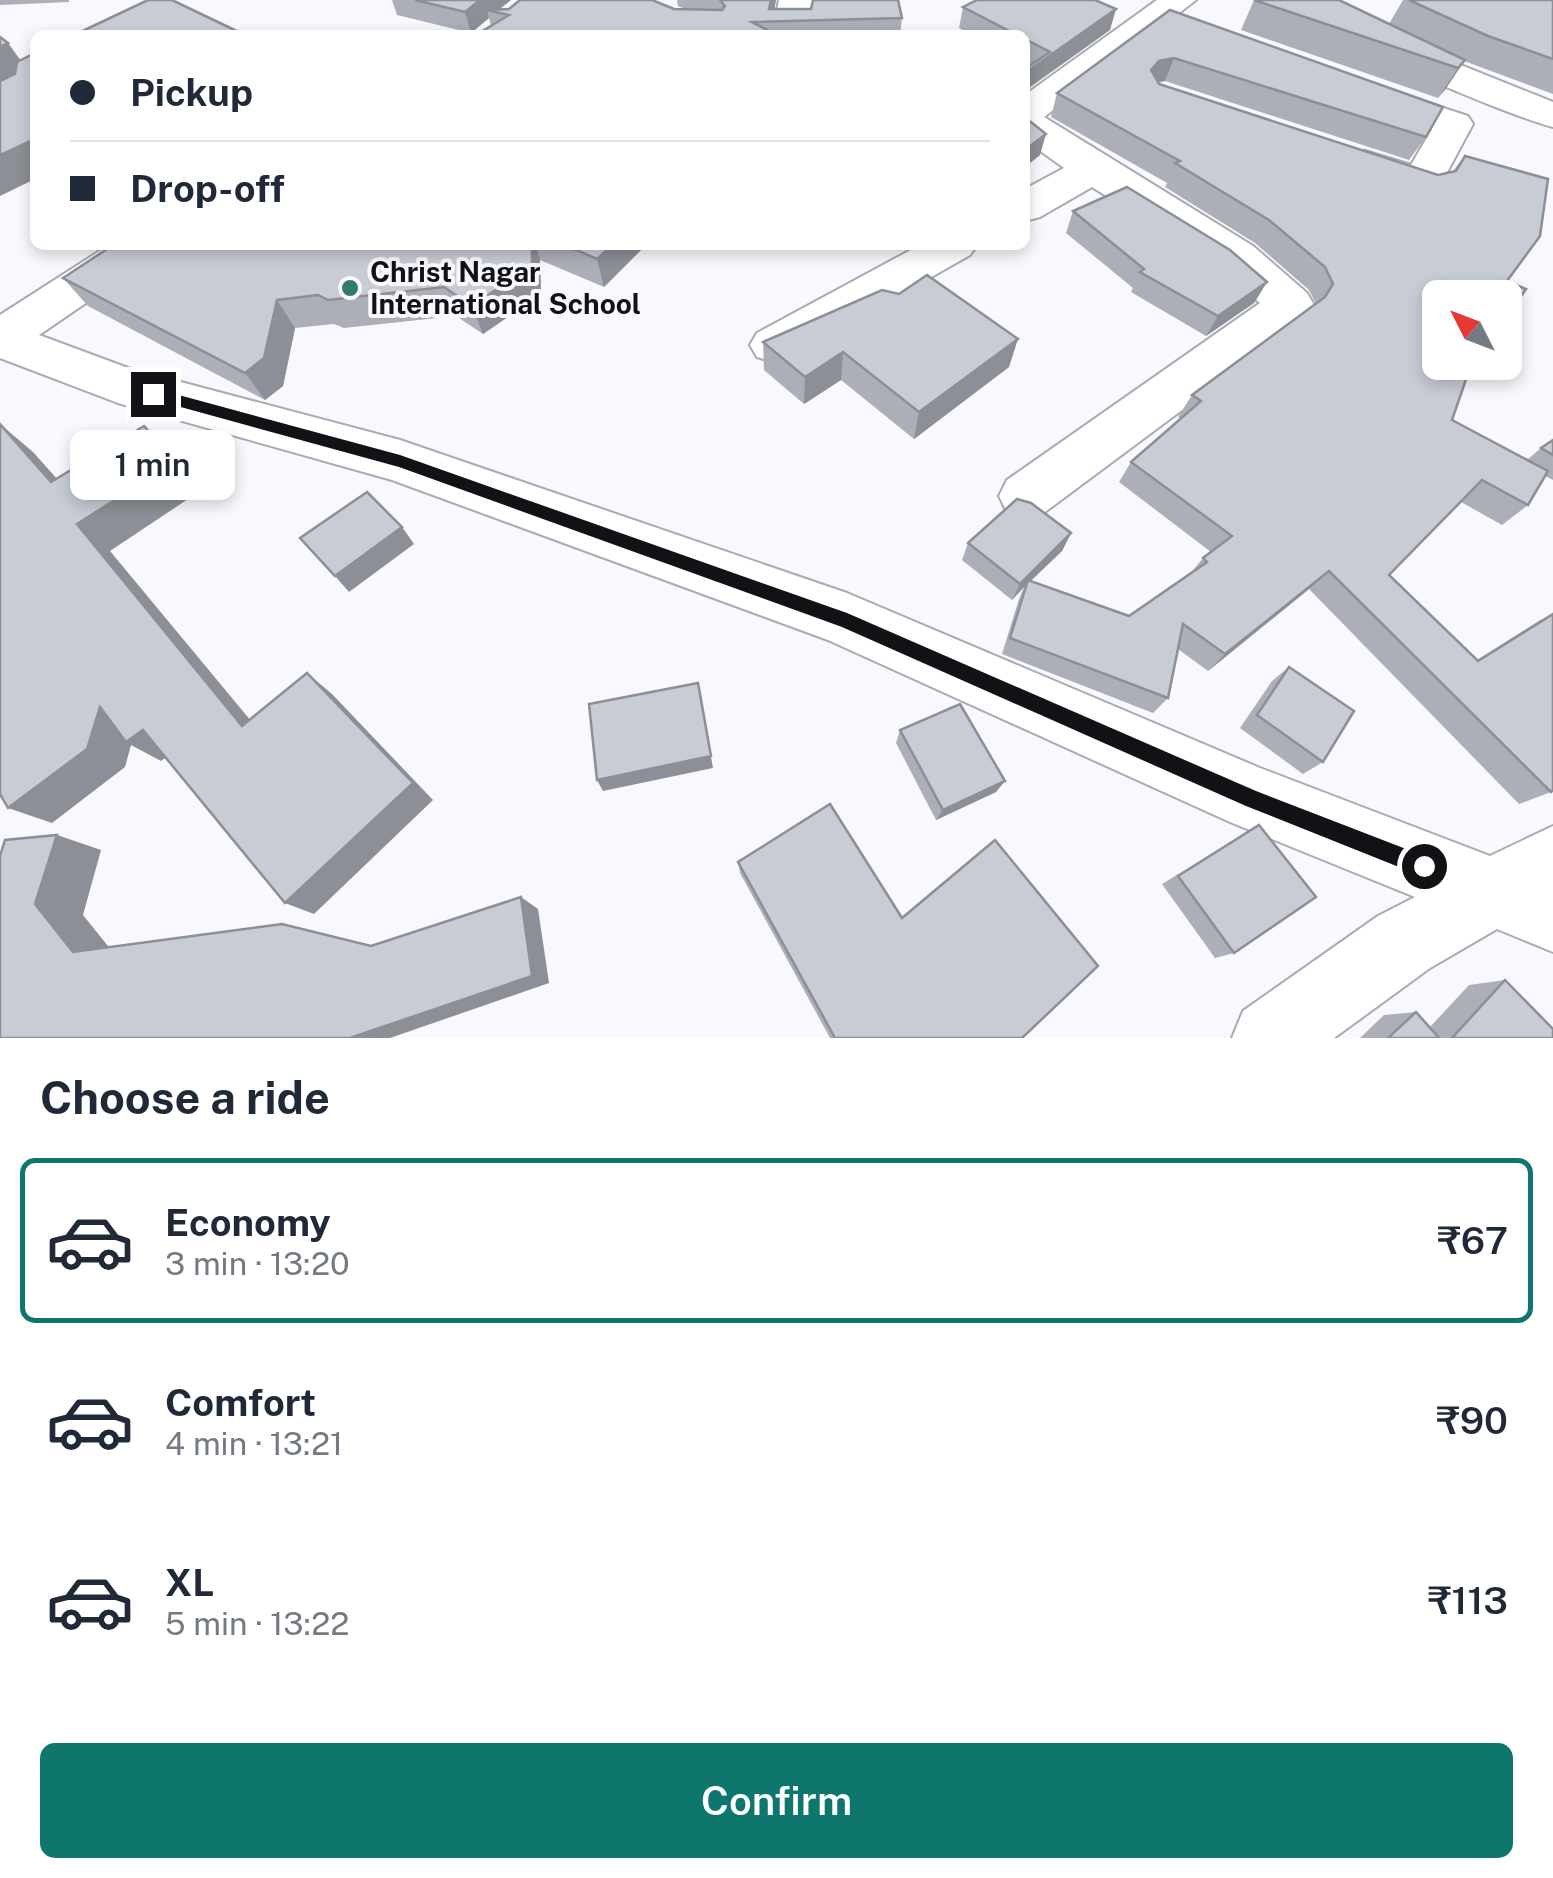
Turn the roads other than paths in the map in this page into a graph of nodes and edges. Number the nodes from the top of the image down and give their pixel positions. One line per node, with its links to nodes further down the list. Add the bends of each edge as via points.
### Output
1 (796, 0): 4 (street)
2 (1311, 0): 7 (street, via 1444,74)
3 (1176, 15): 6 (street)
4 (791, 30)
5 (1327, 80): 9 (street, via 1454,124 1422,182)
6 (1030, 110)
7 (1553, 115)
8 (1030, 125): 10 (street)
9 (1330, 151)
10 (1093, 169): 11 (street); 16 (street, via 1237,256 1291,305)
11 (1030, 203)
12 (133, 250): 14 (street)
13 (946, 250): 15 (street)
14 (0, 339): 17 (street, via 118,384 400,462 847,620 1253,799)
15 (772, 346)
16 (1026, 496)
17 (1533, 890): 18 (street, via 1404,942)
18 (1270, 1038)

